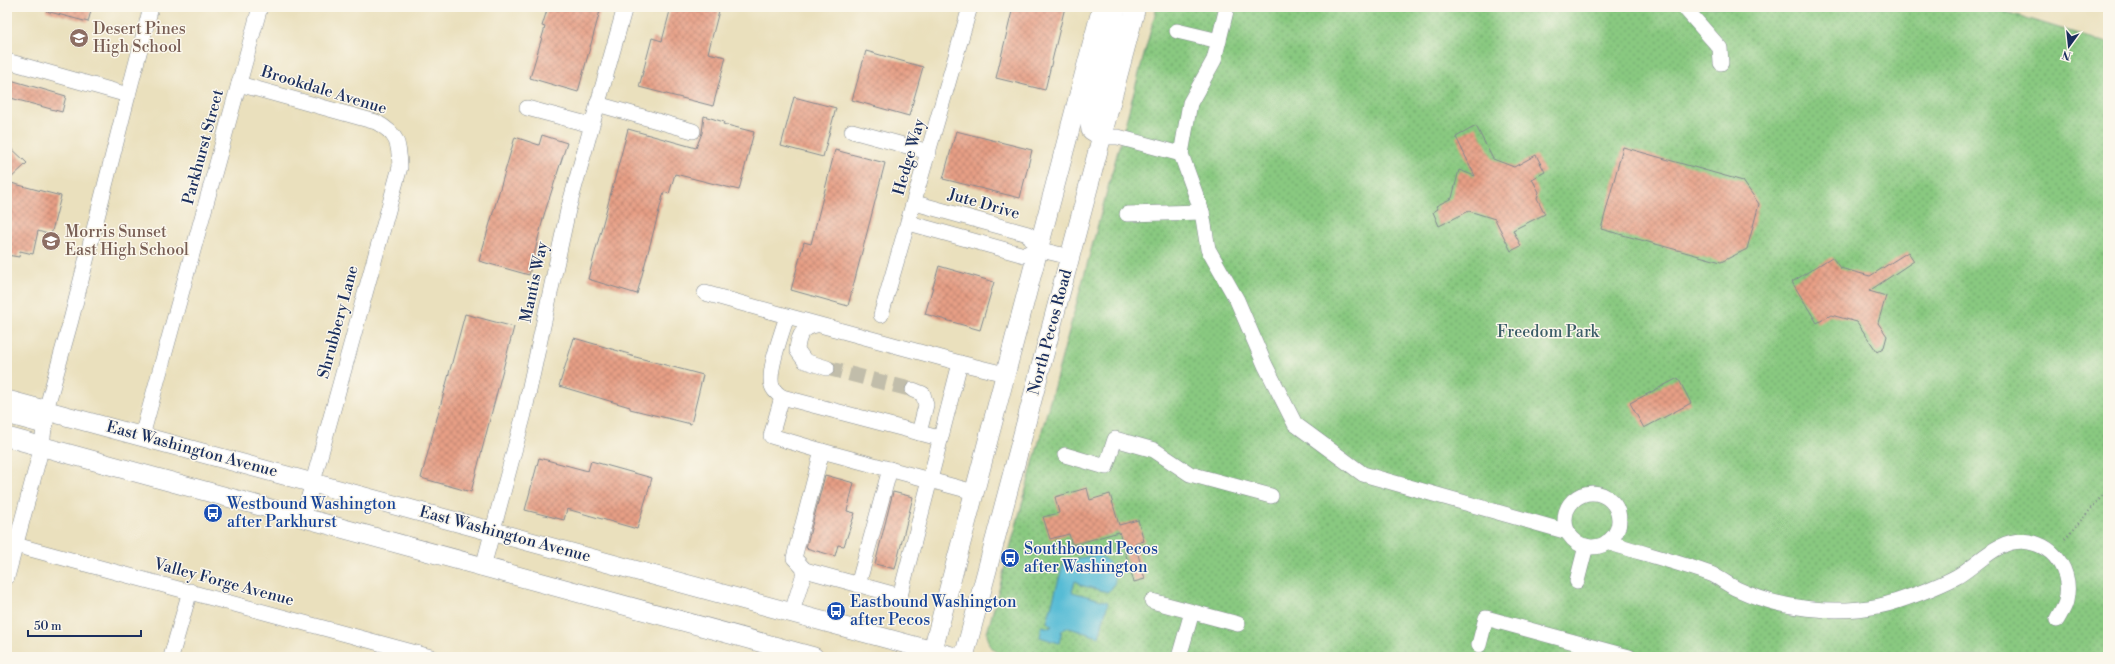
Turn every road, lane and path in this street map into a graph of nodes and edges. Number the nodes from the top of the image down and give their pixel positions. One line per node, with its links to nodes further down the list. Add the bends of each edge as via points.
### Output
1 (151, 7): 15 (street)
2 (260, 7): 14 (street, Parkhurst Street)
3 (625, 7): 16 (street, Mantis Way)
4 (970, 7): 23 (street, Hedge Way)
5 (1102, 7): 29 (main road, North Pecos Road)
6 (1116, 7): 22 (main road, via 1089,119 1091,130)
7 (1136, 7): 22 (main road, North Pecos Road)
8 (1228, 7): 11 (street)
9 (1684, 7): 13 (street, via 1720,48)
10 (1177, 31): 11 (street)
11 (1219, 41): 24 (street, via 1214,60 1190,103)
12 (7, 61): 15 (street)
13 (1721, 63)
14 (239, 84): 21 (street, Brookdale Avenue, via 376,122 387,128); 44 (street, Parkhurst Street)
15 (128, 95): 42 (street)
16 (597, 104): 18 (street, Mantis Way); 19 (street)
17 (527, 108): 18 (street)
18 (591, 125): 57 (street, Mantis Way, via 568,210 524,414)
19 (693, 131)
20 (852, 131): 23 (street)
21 (395, 137): 52 (street, Shrubbery Lane, via 399,146 400,167)
22 (1102, 137): 24 (street, via 1118,137); 30 (main road, North Pecos Road)
23 (929, 152): 25 (street, Hedge Way)
24 (1181, 154): 26 (street)
25 (915, 203): 28 (street, Hedge Way); 29 (street, Jute Drive, via 1028,234)
26 (1202, 212): 27 (street); 58 (street, via 1208,249 1237,300 1265,365 1295,424 1363,474)
27 (1127, 214)
28 (909, 223): 29 (street, via 1024,254); 32 (street, Hedge Way)
29 (1037, 249): 30 (street); 37 (main road, North Pecos Road)
30 (1070, 257): 80 (main road, North Pecos Road)
31 (705, 293): 33 (street)
32 (881, 315)
33 (786, 316): 34 (street); 39 (street, via 771,385)
34 (816, 325): 35 (street); 36 (street, via 804,330 797,350 805,361)
35 (960, 363): 37 (street); 46 (street)
36 (827, 368)
37 (1005, 374): 54 (main road, North Pecos Road)
38 (913, 390): 43 (street, via 922,394 926,401)
39 (782, 397): 43 (street); 48 (street, via 771,436)
40 (7, 400): 42 (main road, East Washington Avenue)
41 (7, 414): 42 (main road)
42 (45, 417): 44 (main road, East Washington Avenue); 47 (street)
43 (919, 433): 46 (street)
44 (142, 436): 52 (main road, East Washington Avenue)
45 (7, 437): 47 (main road)
46 (939, 438): 51 (street)
47 (42, 446): 56 (main road); 61 (street)
48 (822, 451): 50 (street); 64 (street, via 794,558)
49 (1065, 455): 55 (street, via 1106,467 1115,439 1154,450 1190,474)
50 (890, 469): 51 (street); 67 (street)
51 (930, 480): 54 (street); 67 (street, via 900,596)
52 (313, 482): 56 (street, Shrubbery Lane); 57 (main road, East Washington Avenue)
53 (2108, 489): 59 (path)
54 (974, 492): 75 (main road, North Pecos Road)
55 (1271, 496)
56 (303, 518): 63 (main road)
57 (493, 530): 63 (street, Mantis Way); 70 (main road, East Washington Avenue)
58 (1568, 532): 60 (street, via 1565,515 1574,500 1581,494 1599,493 1614,503 1618,515 1618,528); 62 (street, via 1575,540)
59 (2065, 539)
60 (1607, 542): 62 (street); 72 (street, via 1712,575 1738,589 1768,600 1808,609 1848,610 1880,606 1911,595 1958,576 2006,542 2029,542 2045,548 2060,560 2067,579 2066,602)
61 (11, 544): 65 (street); 68 (street, Valley Forge Avenue)
62 (1586, 546): 66 (street)
63 (483, 567): 78 (main road)
64 (805, 570): 67 (street); 70 (street)
65 (7, 577)
66 (1577, 581)
67 (858, 585)
68 (190, 591): 76 (street); 77 (street, Valley Forge Avenue)
69 (1152, 601): 71 (street)
70 (792, 612): 75 (main road, East Washington Avenue)
71 (1192, 612): 73 (street); 81 (street)
72 (2057, 620)
73 (1238, 624)
74 (1479, 645): 82 (street, via 1486,618)
75 (932, 654): 79 (main road, East Washington Avenue)
76 (171, 657)
77 (431, 657)
78 (814, 657)
79 (956, 657)
80 (964, 657)
81 (1179, 657)
82 (1629, 657)

